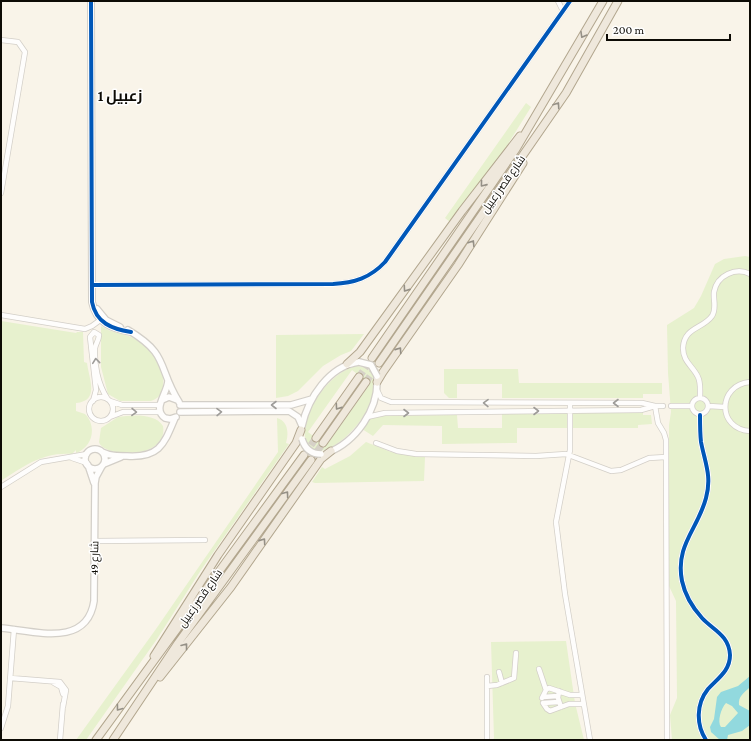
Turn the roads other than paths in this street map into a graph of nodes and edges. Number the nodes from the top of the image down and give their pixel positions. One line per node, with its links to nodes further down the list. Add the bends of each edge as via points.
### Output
1 (91, 1): 12 (street)
2 (558, 1): 6 (street)
3 (570, 1): 6 (street)
4 (603, 1): 8 (main road, شارع قصر زعبيل, one-way to 8)
5 (618, 1): 9 (main road, شارع قصر زعبيل, one-way to 5, via 566,93)
6 (563, 11): 12 (street, via 385,262 368,276 348,283 333,284)
7 (1, 40): 10 (street, via 18,42 24,52)
8 (525, 132): 15 (main road, شارع قصر زعبيل, via 516,149); 17 (main road, one-way to 17, via 462,211 364,347)
9 (536, 137): 16 (main road, شارع قصر زعبيل); 21 (main road, one-way to 9, via 458,265 530,152)
10 (1, 193)
11 (750, 274): 23 (street, via 736,272 721,279 714,291 715,308 712,315 690,331 685,338 684,357 699,379)
12 (93, 285): 14 (street, via 93,308)
13 (1, 315): 14 (street, via 81,329 89,328)
14 (101, 319): 19 (street, via 110,327 143,338 157,353)
15 (372, 358)
16 (379, 363)
17 (348, 364): 21 (street, bridge, via 359,362 371,365); 24 (street, via 329,377)
18 (359, 377): 47 (main road, one-way to 47)
19 (168, 378): 28 (street, via 166,392); 29 (street)
20 (366, 382): 48 (main road)
21 (377, 382): 27 (street, one-way to 21, via 391,402 381,398); 41 (street, via 375,400)
22 (750, 382): 35 (street, via 733,388 727,397)
23 (700, 398): 33 (street, via 695,400); 34 (street, via 706,400)
24 (312, 399): 29 (street, one-way to 29, via 291,405); 44 (street)
25 (108, 400): 26 (street, via 99,397); 26 (street, one-way to 26, via 101,386 97,366 95,348 99,335 94,332 90,336 96,390); 28 (street, via 122,405); 40 (street, via 113,410)
26 (93, 401): 40 (street, via 90,408 94,418 102,421)
27 (570, 402): 30 (street, one-way to 27, via 642,402); 36 (street)
28 (160, 403): 29 (street, via 169,397); 37 (street)
29 (180, 403): 38 (street)
30 (655, 406): 31 (street); 36 (street, via 641,410); 56 (street, via 658,423 666,438)
31 (663, 406)
32 (671, 406): 33 (street)
33 (692, 406): 39 (street)
34 (709, 406): 35 (street); 39 (street, via 706,412)
35 (725, 407): 45 (street, via 732,424)
36 (570, 411): 41 (street, one-way to 36, via 385,413); 54 (street)
37 (159, 412): 40 (street, one-way to 37, via 122,412); 42 (street)
38 (180, 412): 43 (street); 44 (street, one-way to 44, via 289,411 298,417)
39 (700, 415): 90 (street, via 701,437 708,464 708,486 704,506 684,545 681,575 691,604 701,617 724,636 730,655 727,670 708,689 700,704 699,720)
40 (110, 417)
41 (367, 417): 50 (street, via 348,440)
42 (165, 418): 43 (street); 46 (street)
43 (176, 418): 46 (street)
44 (302, 428): 50 (street, bridge, via 302,439 310,451 321,454); 70 (main road, via 296,443 195,590)
45 (750, 431)
46 (169, 434): 55 (street, via 163,445 154,452 142,456)
47 (316, 438)
48 (324, 443)
49 (376, 443): 54 (street, via 397,451 416,454)
50 (331, 451): 74 (main road, one-way to 50, via 167,670 231,587 321,459)
51 (102, 452): 52 (street, via 96,449); 55 (street); 60 (street, via 105,456)
52 (87, 454): 57 (street); 59 (street)
53 (304, 455): 70 (main road, شارع قصر زعبيل)
54 (569, 455): 56 (street, via 615,472 645,459); 78 (street, via 556,522)
55 (127, 456): 60 (street)
56 (666, 457): 89 (street)
57 (68, 458): 59 (street); 61 (street, via 41,462)
58 (311, 460): 74 (main road, شارع قصر زعبيل, one-way to 58)
59 (88, 464): 60 (street, via 95,468); 62 (street, شارع 49)
60 (103, 465): 62 (street, شارع 49, via 96,477)
61 (1, 487)
62 (95, 489): 64 (street, شارع 49)
63 (205, 540): 64 (street)
64 (95, 541): 66 (street, شارع 49, via 94,601 85,624 76,631 66,633)
65 (1, 628): 66 (street)
66 (14, 629): 72 (street)
67 (516, 653): 73 (street, via 515,677)
68 (539, 669): 76 (street)
69 (499, 672): 73 (street)
70 (143, 677): 85 (main road, شارع قصر زعبيل, one-way to 85)
71 (487, 677): 75 (street)
72 (10, 678): 83 (street, via 6,715); 84 (street, via 57,681 63,684 66,690)
73 (502, 683): 75 (street)
74 (150, 685): 86 (main road, شارع قصر زعبيل)
75 (487, 686): 87 (street)
76 (546, 690): 77 (street, via 549,688); 80 (street)
77 (559, 691): 78 (street, via 570,695); 79 (street)
78 (582, 694): 81 (street)
79 (559, 699): 80 (street); 82 (street)
80 (543, 700): 82 (street, via 549,711)
81 (584, 704): 82 (street, via 571,703); 88 (street)
82 (561, 707)
83 (1, 728)
84 (60, 740)
85 (96, 740)
86 (113, 740)
87 (487, 740)
88 (590, 740)
89 (667, 740)
90 (706, 740)

